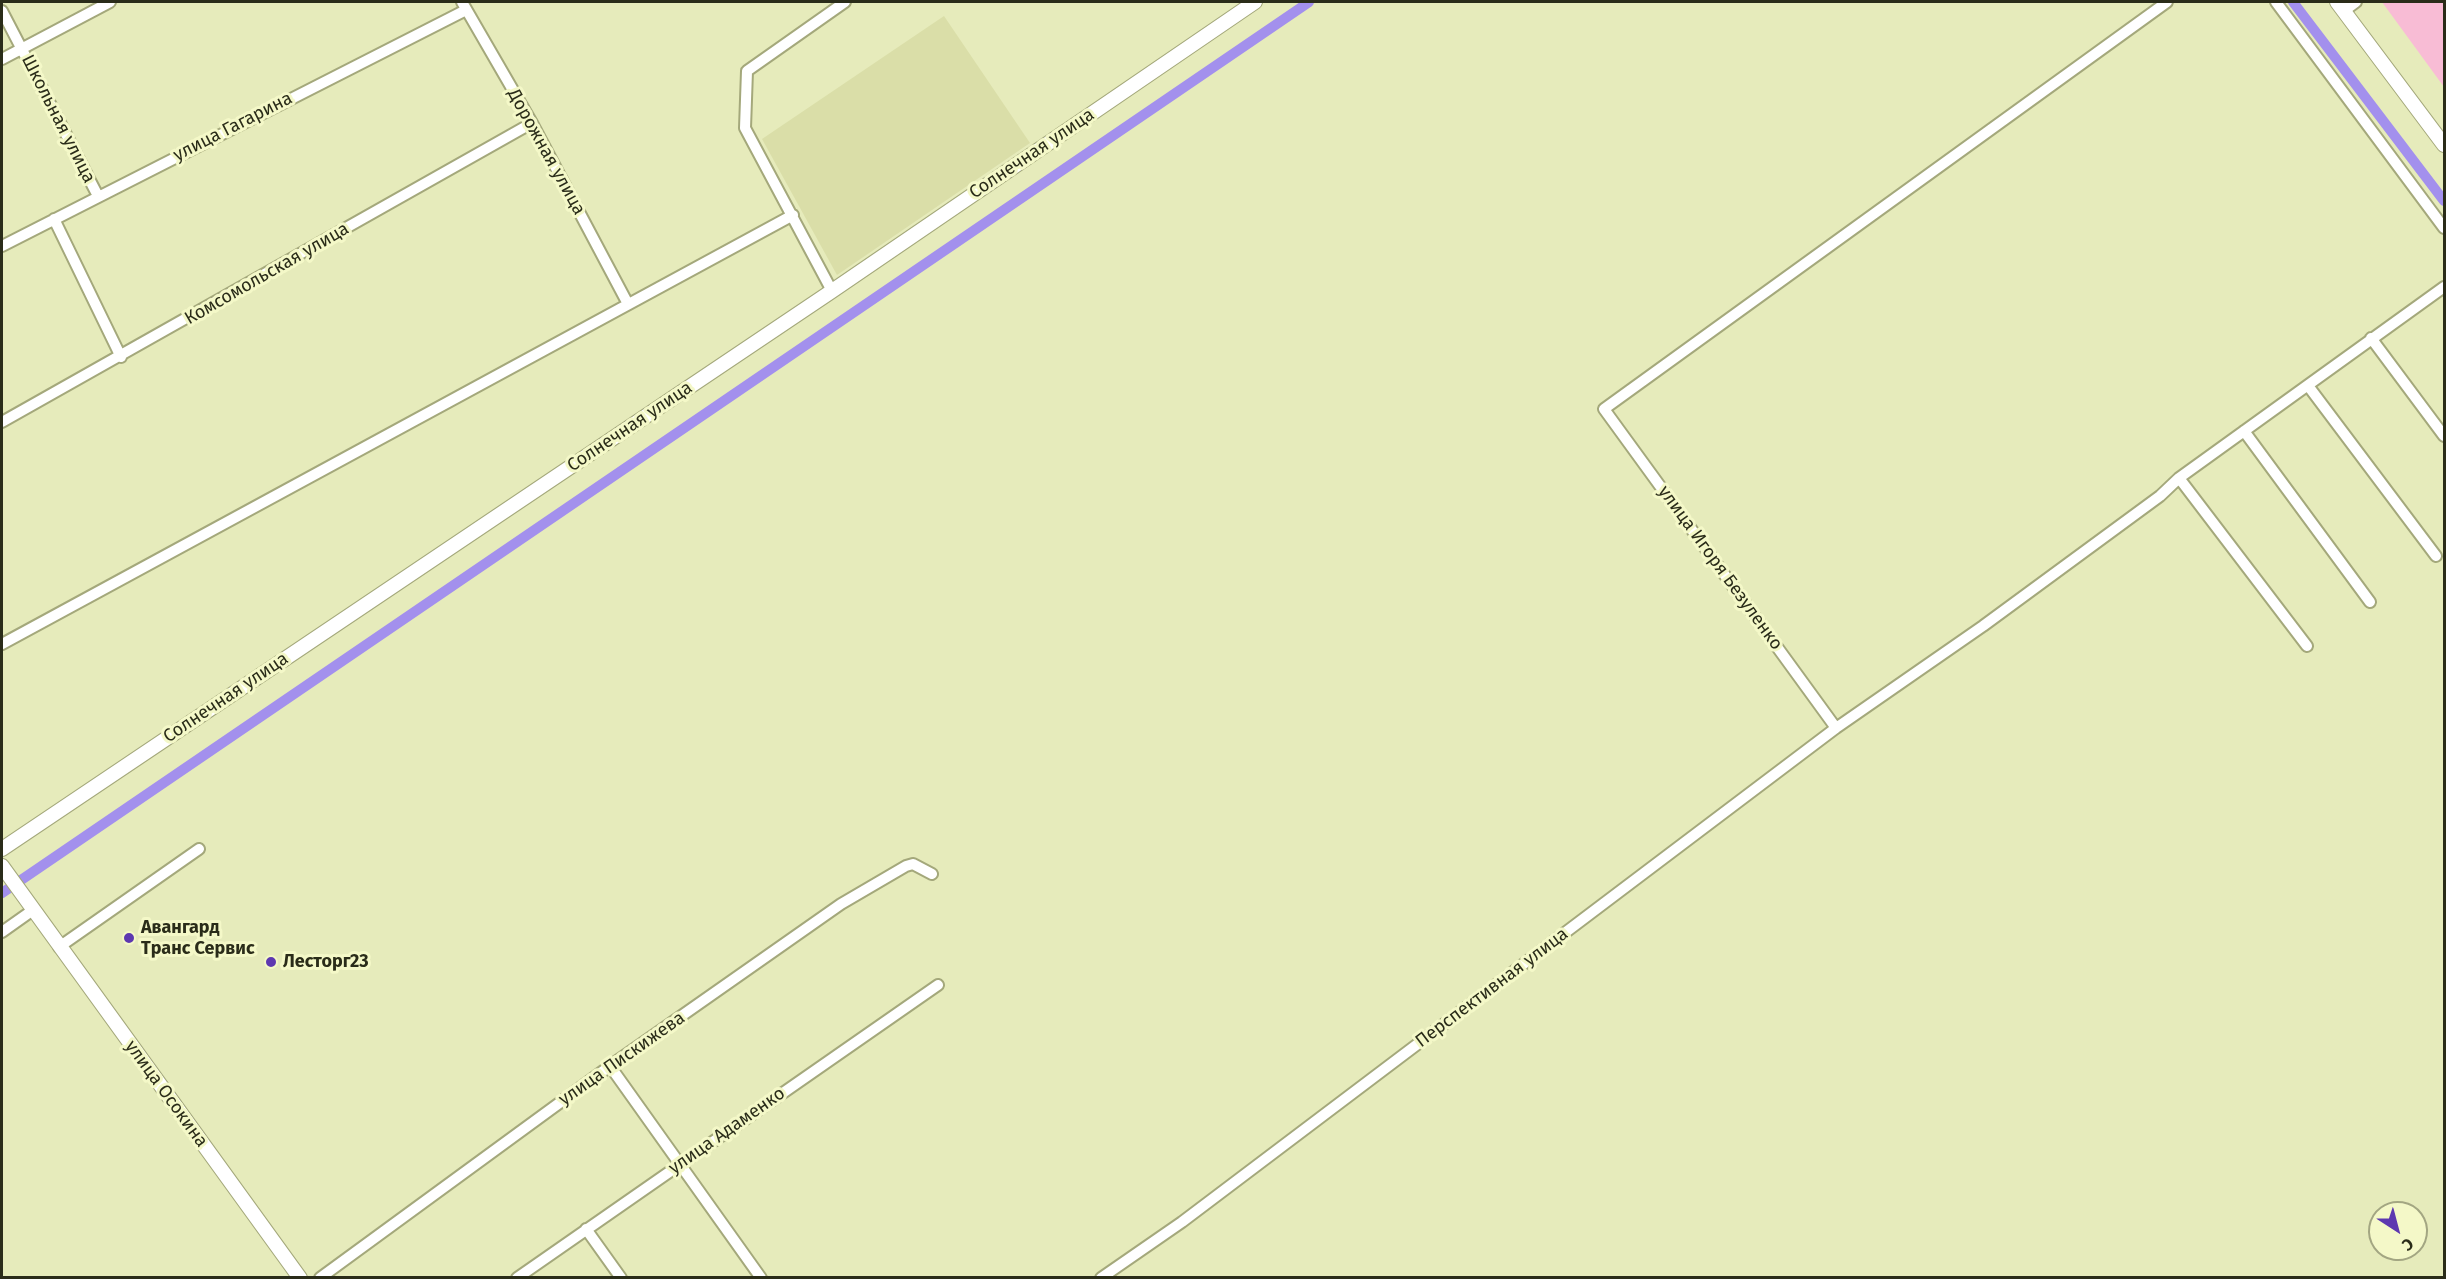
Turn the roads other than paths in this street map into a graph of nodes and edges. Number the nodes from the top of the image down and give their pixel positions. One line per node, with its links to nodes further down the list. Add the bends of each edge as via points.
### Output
1 (110, 2): 10 (street)
2 (845, 2): 15 (street, via 747,71 745,128)
3 (1255, 2): 20 (main road, Солнечная улица)
4 (2167, 2): 33 (street, улица Игоря Безуленко, via 1604,409)
5 (2276, 2): 17 (street)
6 (2356, 2): 8 (street)
7 (464, 6): 12 (street, Дорожная улица); 14 (street, улица Гагарина)
8 (2341, 6): 13 (main road)
9 (2, 11): 10 (street, Школьная улица)
10 (21, 48): 11 (street); 14 (street, Школьная улица)
11 (2, 59)
12 (532, 123): 21 (street, Дорожная улица); 23 (street, Комсомольская улица)
13 (2445, 145)
14 (98, 196): 16 (street, улица Гагарина)
15 (793, 215): 20 (street); 21 (street)
16 (54, 219): 18 (street, улица Гагарина); 23 (street)
17 (2445, 228)
18 (2, 246)
19 (2445, 287): 22 (street, Перспективная улица)
20 (832, 291): 34 (main road, Солнечная улица)
21 (628, 304): 31 (street)
22 (2371, 338): 24 (street, Перспективная улица); 27 (street)
23 (120, 357): 25 (street, Комсомольская улица)
24 (2309, 387): 26 (street, Перспективная улица); 29 (street)
25 (2, 422)
26 (2244, 431): 28 (street, Перспективная улица); 30 (street)
27 (2445, 436)
28 (2179, 478): 32 (street); 33 (street, Перспективная улица, via 2070,563)
29 (2436, 556)
30 (2370, 602)
31 (2, 644)
32 (2307, 646)
33 (1836, 728): 50 (street, Перспективная улица, via 1182,1222)
34 (2, 849)
35 (199, 849): 40 (street)
36 (5, 871): 38 (main road, улица Осокина)
37 (932, 874): 42 (street, улица Пискижева, via 913,864 893,872 778,946)
38 (33, 910): 39 (street); 40 (main road, улица Осокина)
39 (2, 932)
40 (60, 947): 45 (main road, улица Осокина)
41 (938, 986): 43 (street, улица Адаменко)
42 (610, 1066): 43 (street); 46 (street, улица Пискижева)
43 (680, 1164): 44 (street, улица Адаменко); 49 (street)
44 (586, 1229): 47 (street, улица Адаменко); 48 (street)
45 (300, 1278)
46 (320, 1278)
47 (517, 1278)
48 (621, 1278)
49 (761, 1278)
50 (1101, 1278)

